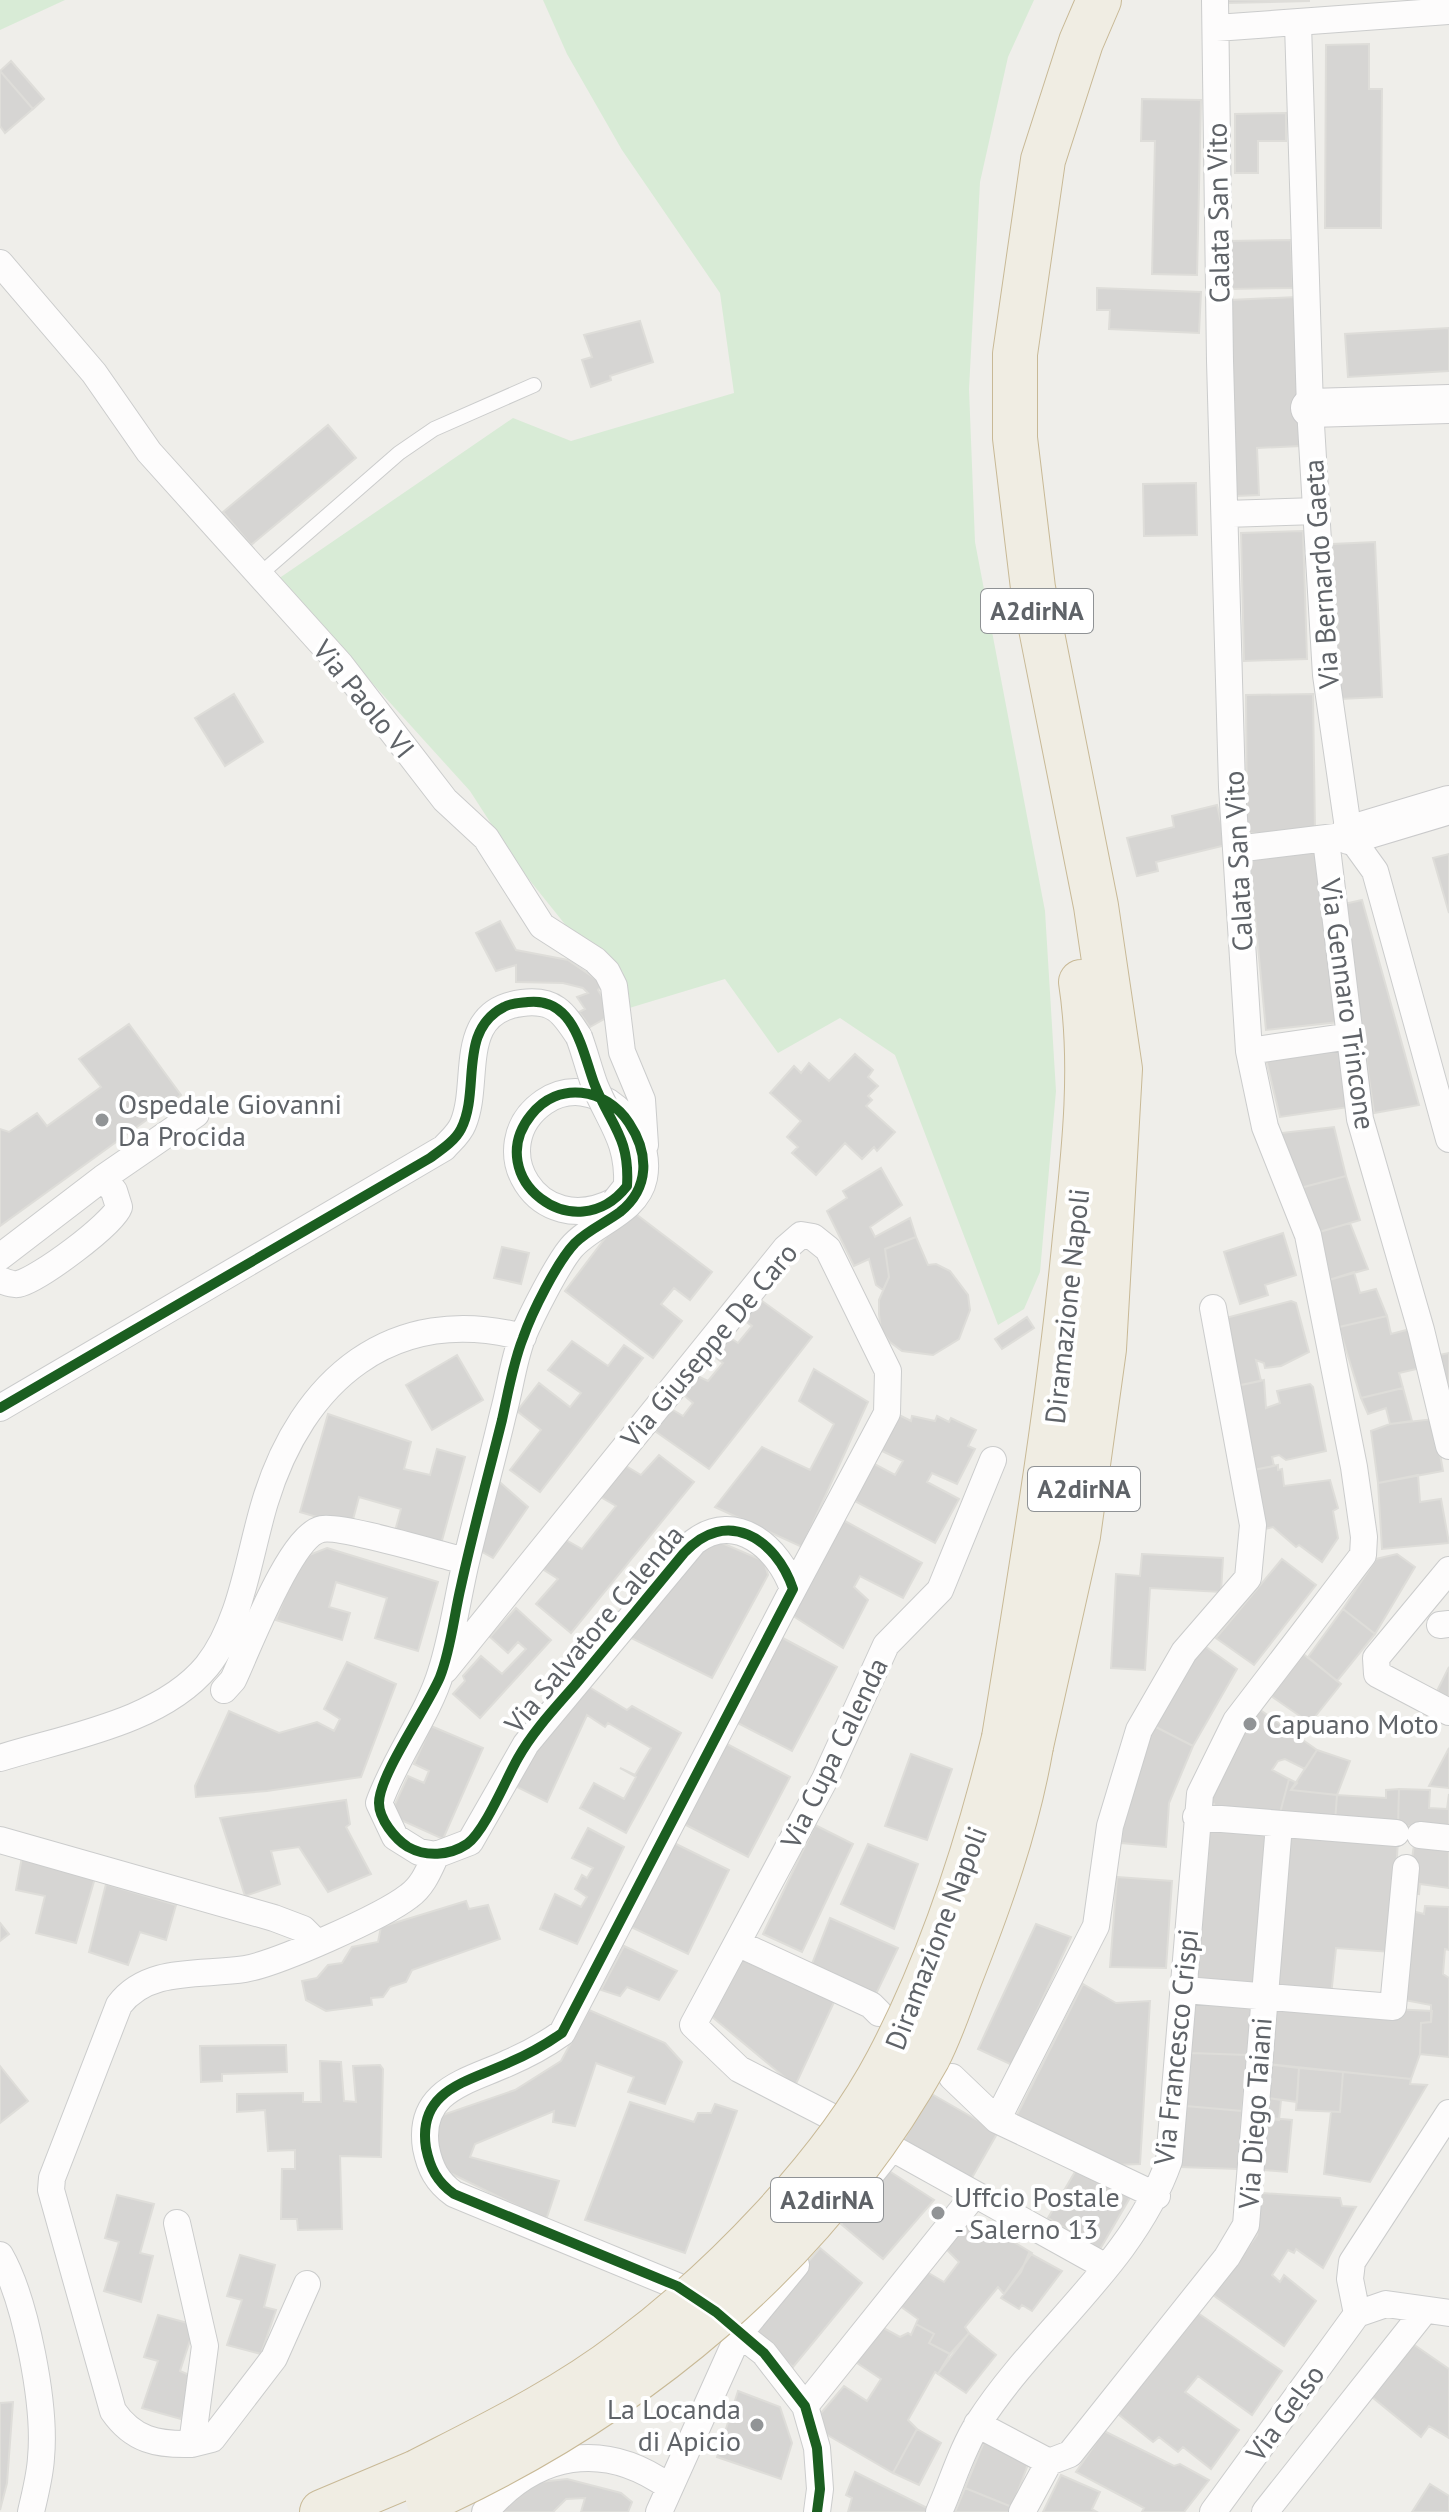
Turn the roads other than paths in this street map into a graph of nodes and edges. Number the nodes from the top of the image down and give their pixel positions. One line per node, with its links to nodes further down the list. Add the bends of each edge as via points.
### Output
1 (1068, 0): 25 (highway, Diramazione Napoli / A2dirNA, via 1020,147 997,252 989,438 1007,594 1083,996)
2 (1099, 0): 8 (highway, Diramazione Napoli / A2dirNA)
3 (1110, 0): 8 (highway)
4 (1215, 0): 7 (street, Calata San Vito)
5 (1449, 11): 6 (street)
6 (1298, 24): 7 (street); 12 (street, Via Bernardo Gaeta)
7 (1216, 28): 14 (street, Calata San Vito)
8 (1081, 42): 25 (highway, Diramazione Napoli / A2dirNA, via 1043,160 1034,206 1015,354 1015,438 1033,588 1096,906 1119,1055 1118,1149)
9 (0, 263): 15 (street, Via Paolo VI, via 94,373 149,452)
10 (534, 385): 15 (lane, via 459,417 399,453)
11 (1449, 404): 12 (street)
12 (1310, 408): 13 (street, Via Bernardo Gaeta)
13 (1317, 511): 14 (street); 17 (street, Via Bernardo Gaeta)
14 (1225, 514): 18 (street, Calata San Vito)
15 (258, 576): 23 (street, Via Paolo VI, via 340,664 445,800 486,838 542,926 607,972 614,986 622,1052 642,1100)
16 (1449, 805): 17 (street)
17 (1337, 837): 18 (street); 19 (street, Via Gennaro Trincone); 22 (street, Via Bernardo Gaeta, via 1375,871)
18 (1236, 849): 20 (street, Calata San Vito)
19 (1351, 1036): 20 (street); 31 (street, Via Gennaro Trincone, via 1360,1119)
20 (1249, 1051): 36 (street, Calata San Vito, via 1265,1127 1308,1235 1364,1537 1363,1555)
21 (196, 1114): 24 (street)
22 (1449, 1139)
23 (645, 1165): 29 (street, via 630,1202 564,1256); 30 (street, bridge, via 622,1114 599,1095 579,1091 545,1101 522,1129 517,1150 537,1199 556,1210 600,1209 615,1201 627,1186 625,1149 618,1127 595,1086 579,1037 560,1010 551,1003 507,1005 481,1028 467,1114 444,1148)
24 (103, 1178): 26 (street); 27 (street, via 118,1199 116,1215 33,1279 15,1285)
25 (1094, 1226): 72 (highway, Diramazione Napoli / A2dirNA, bridge, via 1104,1349 1078,1536 1017,1742 1020,1806 930,2054 833,2193 730,2305 644,2377 546,2441)
26 (0, 1257)
27 (0, 1280)
28 (1213, 1308): 55 (street, via 1253,1525 1248,1578 1184,1652 1139,1730 1110,1826 1096,1926)
29 (523, 1337): 33 (street); 40 (street, via 493,1330 428,1331 388,1342 346,1369 306,1412 284,1452 223,1641 206,1667 163,1704)
30 (0, 1408)
31 (1449, 1446)
32 (993, 1460): 48 (street, Via Cupa Calenda, via 940,1590 886,1645 825,1779)
33 (466, 1561): 37 (street); 38 (street, via 335,1529 312,1533 293,1551)
34 (1449, 1570): 39 (street, via 1376,1658 1377,1674)
35 (785, 1604): 37 (street, Via Giuseppe De Caro, via 887,1413 890,1388 888,1371 828,1249 801,1235); 45 (street, Via Salvatore Calenda, via 793,1589 789,1576 762,1541 734,1531 705,1534 526,1744 470,1842); 63 (street, Via Salvatore Calenda, via 562,2033 527,2054 464,2079 437,2100 424,2133 433,2172 454,2194)
36 (1269, 1674): 41 (street, Via Francesco Crispi, via 1220,1751 1200,1794)
37 (441, 1675): 45 (street, via 379,1803 395,1837 419,1852)
38 (224, 1690)
39 (1449, 1712)
40 (0, 1758)
41 (1196, 1817): 42 (street); 49 (street, Via Francesco Crispi)
42 (1279, 1825): 43 (street); 50 (street, Via Diego Taiani)
43 (1449, 1838)
44 (0, 1840): 47 (street, via 246,1909 303,1929)
45 (436, 1855): 47 (street, via 425,1879 409,1896)
46 (1406, 1868): 50 (street, via 1393,2007)
47 (316, 1942): 69 (street, via 246,1969 156,1979 125,1996 52,2178 51,2190 113,2411 127,2431 167,2445)
48 (739, 1944): 51 (street); 54 (street, Via Cupa Calenda, via 693,2025 739,2069)
49 (1185, 1990): 50 (street); 58 (street, Via Francesco Crispi, via 1169,2161)
50 (1263, 1996): 70 (street, Via Diego Taiani, via 1249,2216 1240,2240 1070,2454)
51 (879, 2013)
52 (952, 2077): 55 (street)
53 (1449, 2113): 56 (street)
54 (830, 2116)
55 (997, 2120): 58 (street)
56 (1439, 2146): 65 (street, via 1352,2262)
57 (974, 2195): 61 (street); 66 (street, via 892,2148); 67 (street)
58 (1157, 2196): 61 (street, Via Francesco Crispi)
59 (177, 2223): 69 (street, via 205,2346)
60 (2, 2263): 73 (street, via 28,2337 40,2412 42,2457)
61 (1106, 2267): 68 (street, Via Francesco Crispi)
62 (307, 2284): 69 (street, via 274,2358 212,2439)
63 (677, 2286)
64 (1437, 2311): 65 (street, via 1386,2304); 81 (street)
65 (1357, 2314): 80 (street, Via Gelso)
66 (732, 2328): 67 (street, via 764,2353); 71 (street)
67 (805, 2406): 77 (street, via 817,2448)
68 (977, 2424): 70 (street); 78 (street, Via Francesco Crispi)
69 (192, 2444)
70 (1049, 2462): 79 (street, Via Diego Taiani)
71 (668, 2486): 75 (street, via 646,2470 563,2458 543,2464 511,2486); 76 (street)
72 (415, 2495): 74 (highway, Diramazione Napoli / A2dirNA)
73 (31, 2512)
74 (322, 2512)
75 (485, 2512)
76 (659, 2512)
77 (817, 2512)
78 (939, 2512)
79 (1022, 2512)
80 (1213, 2512)
81 (1265, 2512)

